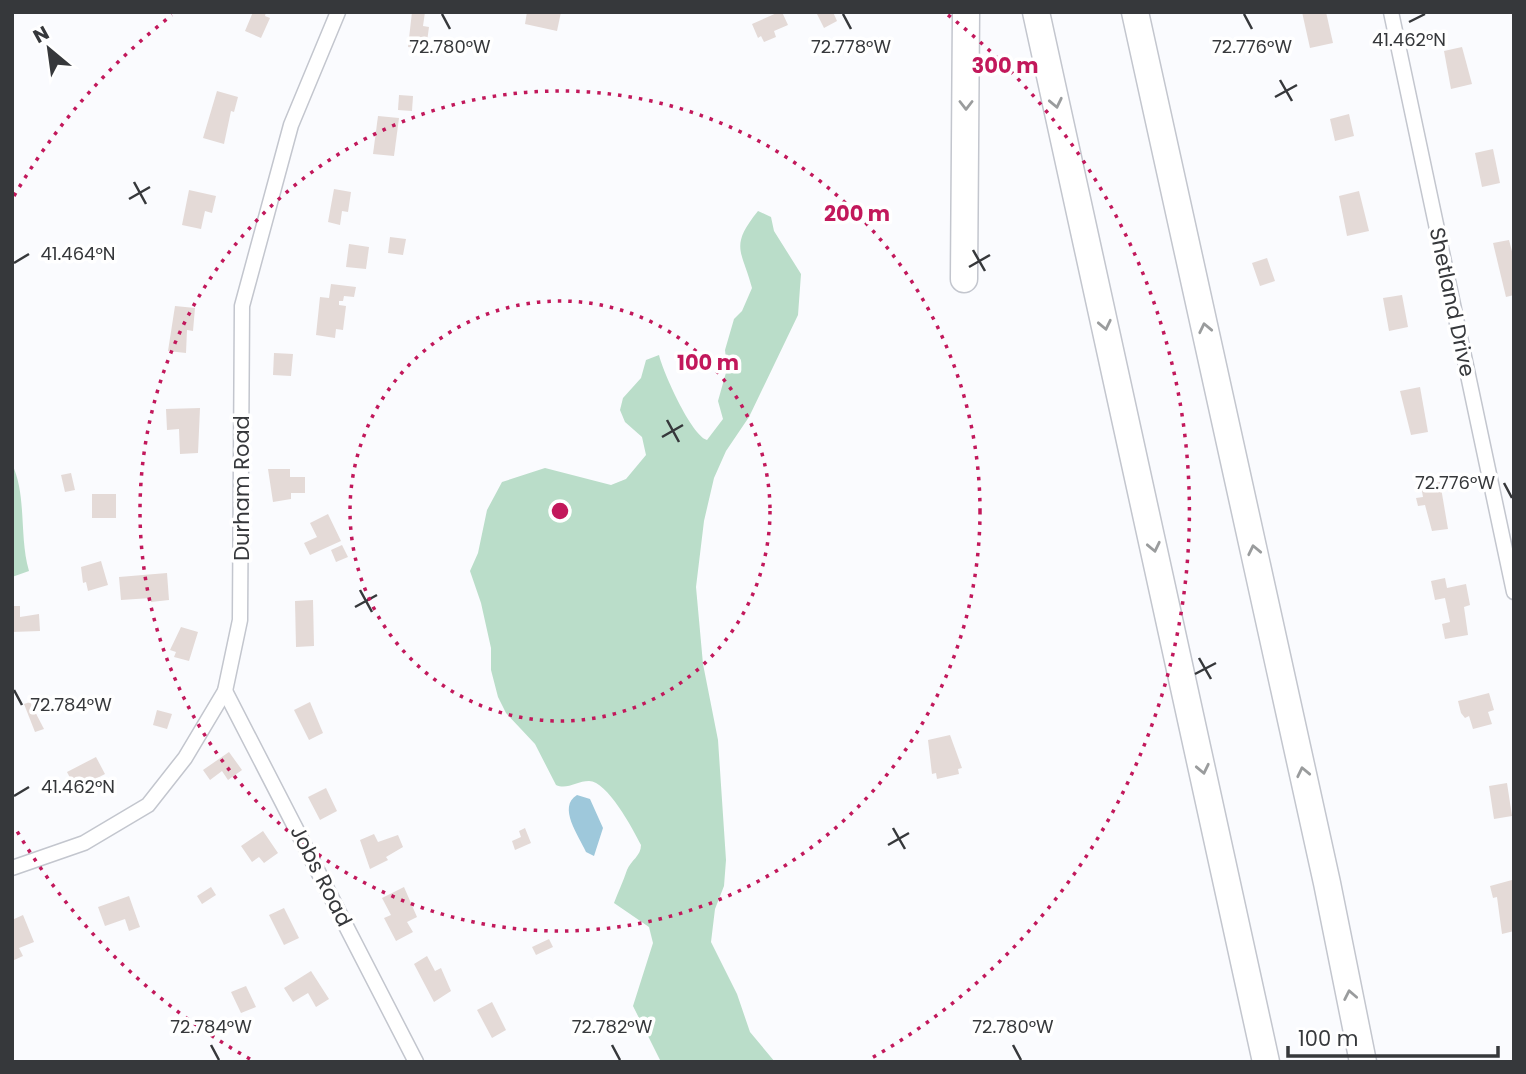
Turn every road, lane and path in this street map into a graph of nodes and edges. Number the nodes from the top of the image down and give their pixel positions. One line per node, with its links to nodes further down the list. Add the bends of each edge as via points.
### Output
1 (338, 12): 8 (street, Durham Road, via 291,125 242,306 240,620)
2 (965, 12): 6 (highway, one-way to 6)
3 (1036, 12): 11 (highway, one-way to 11)
4 (1135, 12): 12 (highway, one-way to 4)
5 (1391, 12): 7 (street, Shetland Drive)
6 (964, 279)
7 (1514, 592)
8 (225, 691): 9 (street, Durham Road, via 185,758 148,805 84,843); 10 (street, Jobs Road)
9 (12, 868)
10 (416, 1062)
11 (1266, 1062)
12 (1363, 1062)

